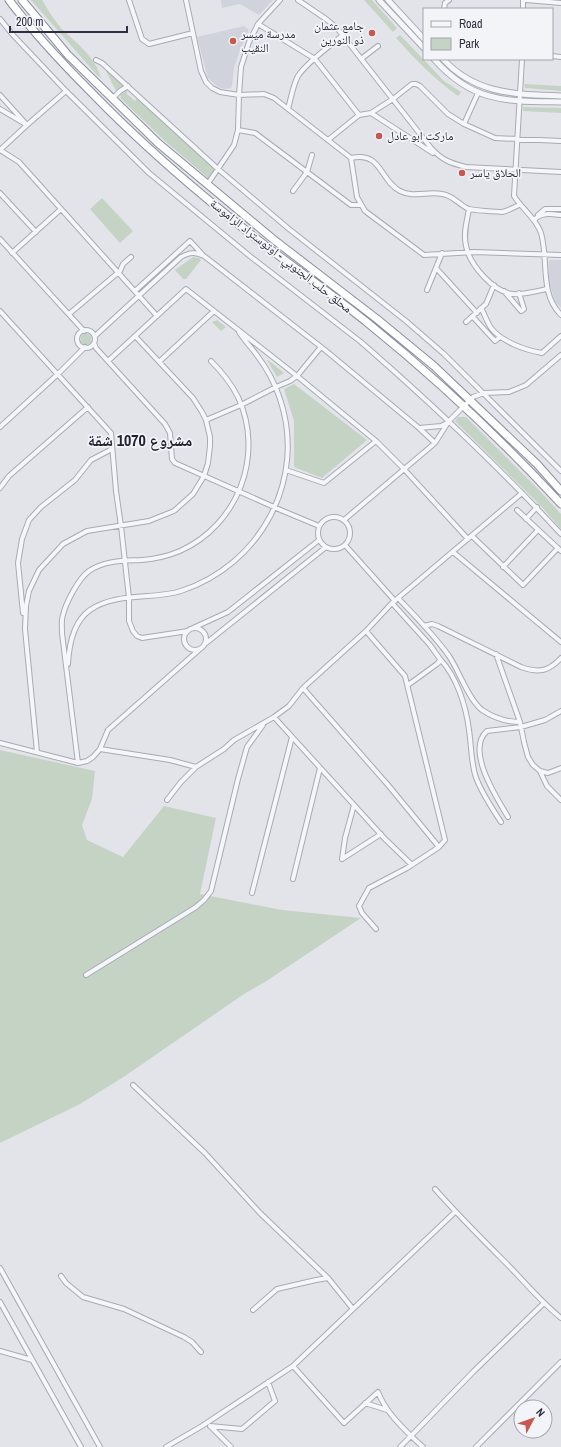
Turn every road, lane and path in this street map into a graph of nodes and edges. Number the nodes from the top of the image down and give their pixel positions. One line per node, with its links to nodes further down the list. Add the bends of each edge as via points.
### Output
1 (9, 0): 112 (highway, محلق حلب الجنوبي - اوتوستراد الراموسة, via 60,61 150,150 268,248 370,325)
2 (22, 0): 55 (highway, محلق حلب الجنوبي - اوتوستراد الراموسة, via 68,55 158,143)
3 (129, 0): 15 (street, via 145,42 149,44)
4 (186, 0): 15 (street)
5 (280, 0): 14 (street)
6 (298, 0): 16 (street, via 338,28)
7 (379, 0): 19 (street)
8 (388, 0): 17 (street)
9 (449, 0): 12 (street)
10 (526, 0): 11 (street)
11 (561, 3)
12 (444, 8)
13 (0, 19): 27 (street)
14 (258, 24): 20 (street); 30 (street, via 241,67)
15 (193, 33): 30 (street, via 201,71 206,82 216,90)
16 (343, 35): 20 (street); 21 (street)
17 (423, 38)
18 (378, 46): 21 (street)
19 (423, 46)
20 (315, 59): 38 (street, via 299,74); 40 (street)
21 (361, 59): 34 (street)
22 (96, 60): 26 (street)
23 (435, 60): 28 (street, via 459,82)
24 (444, 60): 31 (street, via 473,83)
25 (522, 60): 31 (street)
26 (128, 86): 33 (street); 51 (street)
27 (66, 91): 42 (street); 115 (street, via 149,173 238,247 361,342)
28 (478, 93): 35 (street); 41 (street)
29 (0, 95): 42 (street)
30 (239, 95): 38 (street, via 269,95); 43 (street)
31 (520, 95): 32 (street); 35 (street)
32 (561, 96)
33 (114, 97)
34 (393, 99): 39 (street); 41 (street, via 412,84 416,84 448,114); 50 (street)
35 (519, 101): 36 (street); 45 (street)
36 (561, 102)
37 (0, 109): 42 (street)
38 (288, 109): 44 (street)
39 (371, 113): 40 (street); 50 (street)
40 (359, 115): 44 (street)
41 (464, 124): 45 (street, via 495,138)
42 (27, 125): 47 (street)
43 (238, 130): 51 (street, via 234,145); 53 (street, via 255,132)
44 (328, 140): 49 (street)
45 (518, 140): 46 (street); 52 (street)
46 (561, 141)
47 (0, 150): 62 (street, via 19,162)
48 (312, 155): 53 (street)
49 (351, 158): 58 (street, via 357,197); 60 (street, via 364,157 375,163 400,192 418,195 441,193 454,198)
50 (440, 158): 52 (street, via 466,167)
51 (218, 168): 55 (street); 109 (street, via 289,229 411,326)
52 (516, 170): 54 (street); 59 (street, via 514,196)
53 (307, 172): 56 (street); 58 (street, via 351,205)
54 (561, 172)
55 (208, 185): 110 (highway, محلق حلب الجنوبي - اوتوستراد الراموسة, via 273,239 377,318)
56 (293, 190)
57 (0, 193): 66 (street)
58 (361, 205): 70 (street, via 365,211 424,254)
59 (519, 205): 60 (street, via 503,212); 65 (street)
60 (469, 209): 68 (street, via 465,232)
61 (561, 209): 63 (street, via 545,209)
62 (61, 210): 66 (street); 76 (street)
63 (538, 215): 64 (street); 65 (street)
64 (561, 215)
65 (534, 220): 71 (street, via 541,234)
66 (36, 232): 69 (street)
67 (0, 239): 69 (street)
68 (468, 252): 70 (street); 71 (street); 77 (street, via 479,271)
69 (12, 253): 88 (street)
70 (442, 254): 75 (street)
71 (544, 254): 72 (street); 78 (street)
72 (561, 255)
73 (204, 256): 81 (street, via 190,241); 83 (street, via 196,252 188,253); 100 (street)
74 (131, 257): 76 (street)
75 (436, 268): 79 (street); 87 (street)
76 (118, 272): 81 (street); 88 (street)
77 (494, 285): 80 (street); 84 (street)
78 (547, 289): 82 (street); 89 (street, via 555,309)
79 (427, 290)
80 (504, 290): 82 (street, via 513,294); 82 (street, via 521,311 524,309)
81 (135, 291): 83 (street)
82 (519, 293)
83 (139, 296): 90 (street); 95 (street)
84 (482, 308): 87 (street); 98 (street, via 492,328)
85 (0, 311): 106 (street)
86 (214, 311): 90 (street, via 186,289); 94 (street); 104 (street)
87 (477, 313): 91 (street)
88 (68, 314): 93 (street)
89 (561, 315)
90 (158, 316): 96 (street)
91 (472, 317): 92 (street); 98 (street, via 495,341)
92 (466, 322)
93 (84, 331): 95 (street, via 90,331); 101 (street, via 79,334 78,340)
94 (240, 332): 107 (street); 108 (street, via 266,368)
95 (95, 336): 99 (street)
96 (135, 336): 103 (street); 104 (street)
97 (561, 336): 98 (street, via 542,353)
98 (500, 337)
99 (94, 343): 101 (street); 103 (street)
100 (321, 347): 107 (street); 117 (street)
101 (85, 348): 106 (street)
102 (561, 355): 109 (street, via 520,388 509,392)
103 (108, 360): 124 (street, via 168,429 172,459)
104 (160, 361): 114 (street, via 193,398)
105 (211, 361): 111 (street, via 232,386)
106 (58, 374): 113 (street); 116 (street)
107 (297, 376): 108 (street); 118 (street)
108 (276, 387): 111 (street); 122 (street, via 285,416 288,450)
109 (484, 393): 110 (street); 123 (street)
110 (470, 400): 112 (street); 126 (highway, محلق حلب الجنوبي - اوتوستراد الراموسة, via 537,464)
111 (241, 405): 114 (street); 127 (street, via 249,448)
112 (464, 406): 115 (street); 129 (highway, محلق حلب الجنوبي - اوتوستراد الراموسة)
113 (88, 408): 120 (street, via 111,433); 125 (street, via 9,476)
114 (206, 420): 124 (street, via 210,446)
115 (449, 421): 117 (street, via 441,426); 119 (street); 128 (street)
116 (0, 427)
117 (419, 428): 119 (street)
118 (376, 441): 121 (street); 122 (street, via 324,483)
119 (435, 443): 121 (street)
120 (112, 449): 135 (street); 150 (street, via 91,460 75,480 29,520 22,539 18,563)
121 (404, 469): 134 (street); 139 (street)
122 (286, 470): 131 (street)
123 (561, 471)
124 (204, 476): 127 (street); 135 (street, via 193,494 174,511 158,518)
125 (0, 488)
126 (561, 491)
127 (239, 492): 131 (street); 145 (street, via 222,520 192,545 155,558)
128 (522, 493): 130 (street); 139 (street)
129 (561, 504)
130 (536, 507): 133 (street); 138 (street)
131 (275, 508): 136 (street); 147 (street, via 240,556 212,576 181,591)
132 (517, 510): 133 (street)
133 (526, 518): 137 (street)
134 (344, 520): 136 (street, via 337,517 328,518); 141 (street, via 349,526 350,533)
135 (121, 526): 145 (street); 150 (street, via 87,531 72,538 54,552 39,570 29,591)
136 (319, 526): 140 (street)
137 (538, 530): 143 (street); 146 (street)
138 (561, 534)
139 (470, 537): 144 (street); 146 (street)
140 (319, 540): 142 (street); 151 (street, via 228,612)
141 (345, 545): 142 (street, via 338,549); 148 (street)
142 (326, 547): 154 (street)
143 (559, 549): 146 (street, via 523,586)
144 (453, 552): 148 (street); 153 (street)
145 (124, 560): 147 (street); 159 (street, via 106,563 89,571 68,602 62,615 62,633)
146 (503, 567)
147 (129, 598): 151 (street, via 129,621 137,636 142,638); 159 (street, via 106,602 90,610 78,622 71,640)
148 (395, 600): 149 (street); 152 (street); 158 (street)
149 (424, 626): 156 (street, via 438,626); 164 (street, via 457,668 474,701 482,710 498,719)
150 (25, 629): 170 (street)
151 (190, 629): 154 (street, via 203,631 206,637); 155 (street, via 185,636 185,643 193,650)
152 (366, 631): 160 (street, via 406,676); 161 (street)
153 (561, 642)
154 (205, 644): 155 (street)
155 (200, 649): 169 (street, via 108,730)
156 (496, 654): 157 (street, via 521,667 538,671); 164 (street)
157 (561, 658)
158 (440, 660): 160 (street); 180 (street, via 458,687 469,728 474,772)
159 (68, 674): 171 (street)
160 (408, 685): 182 (street, via 445,840)
161 (303, 688): 163 (street, via 289,706); 182 (street)
162 (561, 711): 166 (street, via 545,720)
163 (274, 717): 165 (street); 167 (street)
164 (520, 722): 166 (street)
165 (264, 723): 172 (street, via 234,740); 187 (street, via 247,747 211,890 204,900)
166 (521, 727): 175 (street, via 528,757); 179 (street, via 487,731 483,734 479,747 486,777)
167 (292, 737): 173 (street); 185 (street)
168 (0, 743): 170 (street)
169 (100, 749): 171 (street, via 87,761); 172 (street, via 170,760)
170 (37, 752): 171 (street)
171 (78, 763)
172 (196, 767): 176 (street)
173 (320, 768): 178 (street); 184 (street)
174 (561, 768): 175 (street, via 548,773)
175 (540, 771): 177 (street, via 547,786)
176 (167, 800)
177 (561, 800)
178 (354, 805): 181 (street); 181 (street, via 342,859)
179 (508, 817)
180 (501, 822)
181 (381, 834): 183 (street)
182 (439, 847): 183 (street)
183 (412, 865): 186 (street, via 379,881 369,888 362,899 361,910)
184 (293, 879)
185 (252, 893)
186 (376, 929)
187 (86, 975)
188 (133, 1085): 193 (street)
189 (435, 1189): 190 (street)
190 (455, 1212): 195 (street); 196 (street)
191 (0, 1268): 212 (street)
192 (61, 1276): 200 (street, via 83,1297 124,1309 184,1337)
193 (328, 1278): 196 (street); 197 (street, via 277,1289)
194 (0, 1302): 201 (street)
195 (544, 1303): 198 (street); 209 (street, via 472,1372)
196 (353, 1309): 203 (street)
197 (253, 1310)
198 (561, 1318)
199 (0, 1351): 201 (street)
200 (201, 1352)
201 (32, 1360): 211 (street)
202 (561, 1362): 216 (street)
203 (293, 1366): 204 (street); 205 (street, via 344,1423)
204 (268, 1382): 207 (street); 208 (street, via 275,1401 242,1429)
205 (365, 1404): 206 (street); 206 (street, via 378,1392)
206 (388, 1410): 209 (street)
207 (202, 1426): 208 (street); 213 (street)
208 (210, 1426): 214 (street)
209 (411, 1436): 210 (street); 215 (street)
210 (404, 1446)
211 (81, 1447)
212 (100, 1447)
213 (166, 1447)
214 (231, 1447)
215 (423, 1447)
216 (476, 1447)

